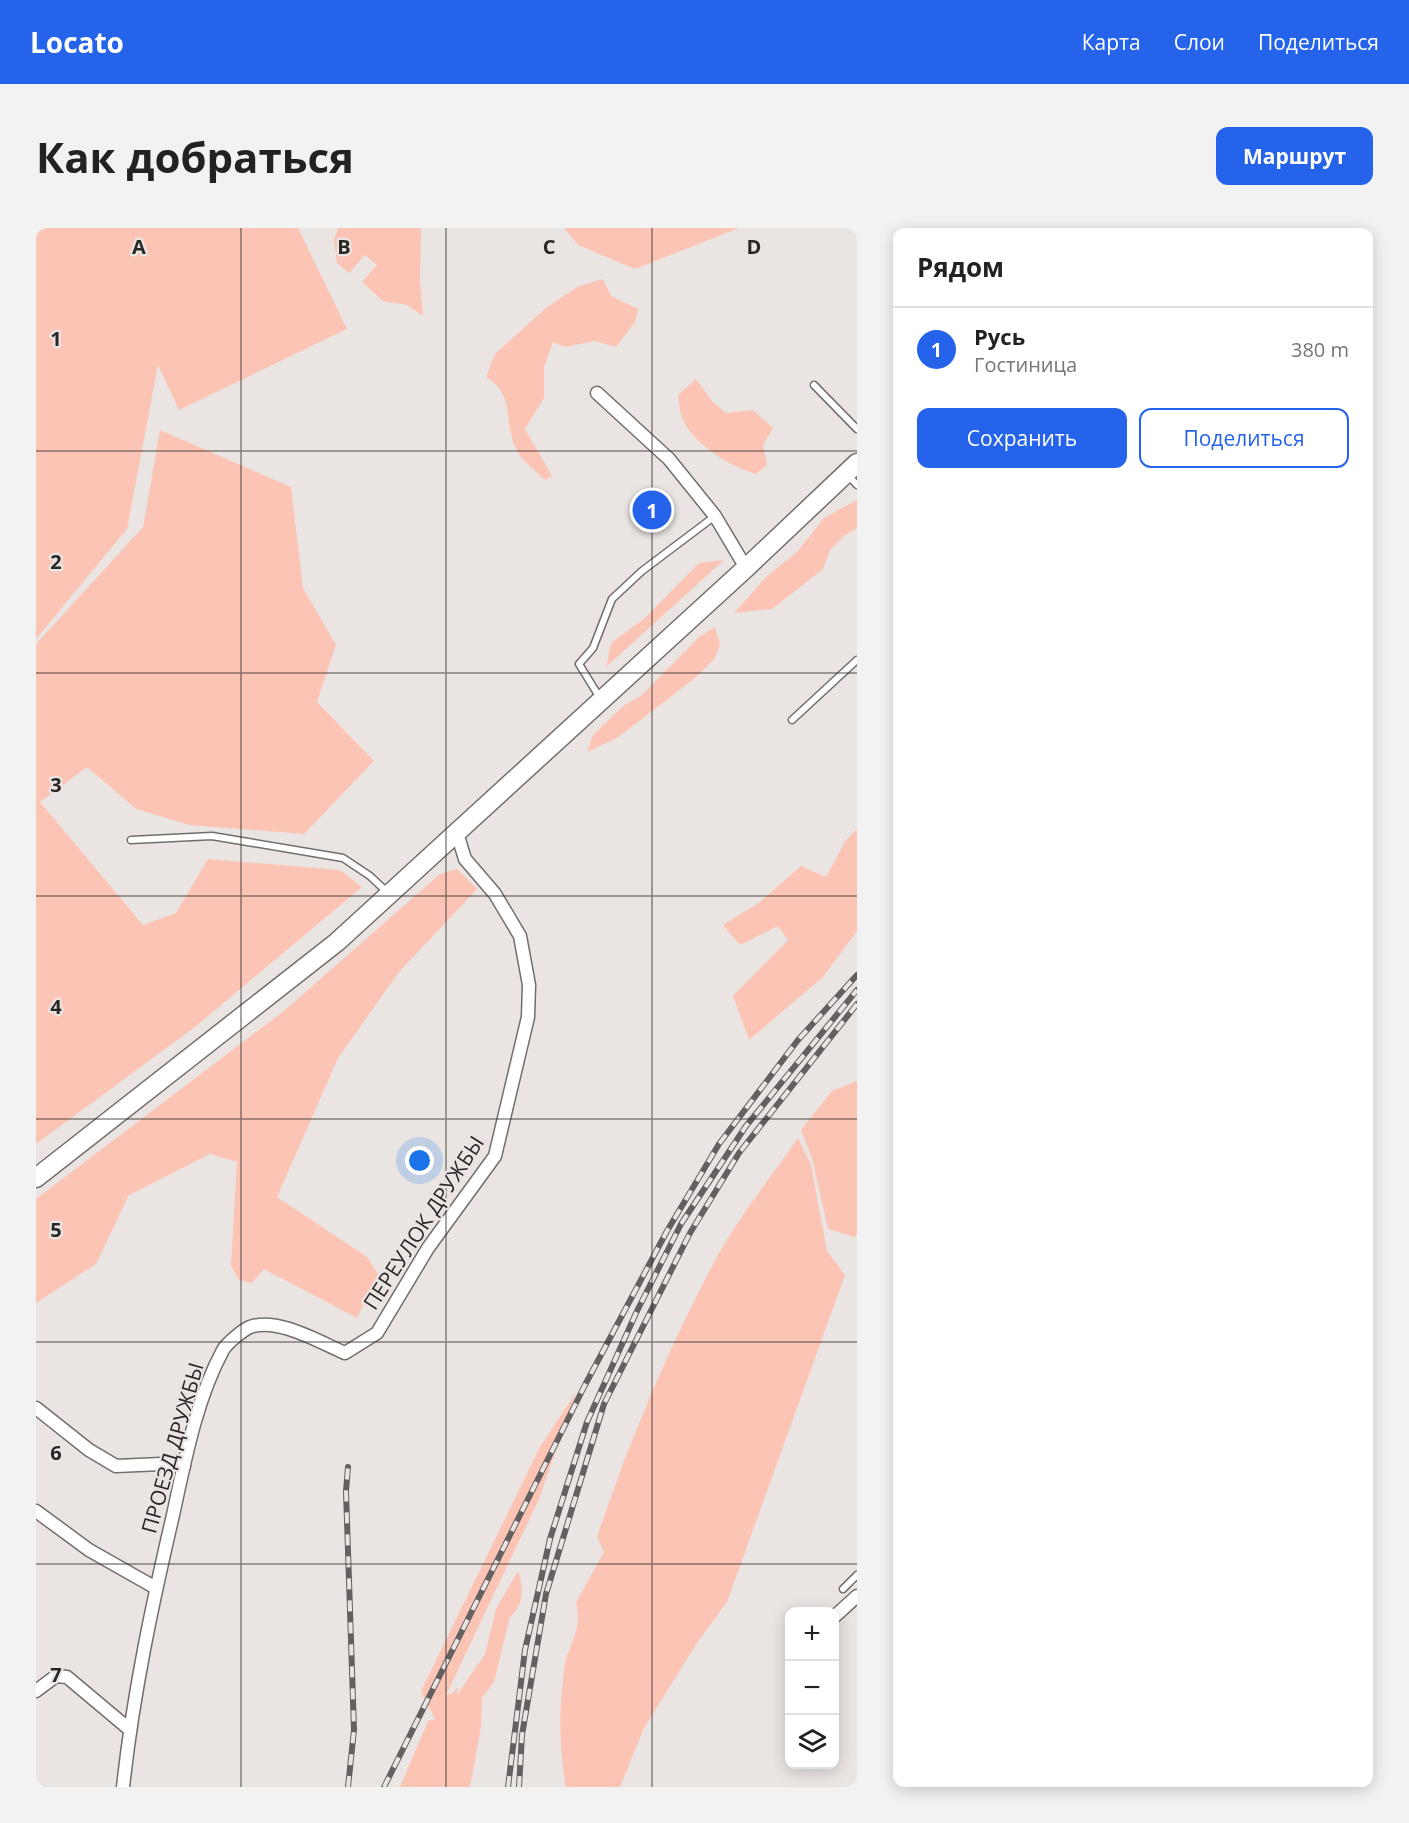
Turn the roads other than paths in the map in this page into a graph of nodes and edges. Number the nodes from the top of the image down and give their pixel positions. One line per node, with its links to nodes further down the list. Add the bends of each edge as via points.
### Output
1 (814, 385): 3 (lane)
2 (597, 393): 5 (street, via 669,459)
3 (857, 429)
4 (853, 474): 6 (main road)
5 (715, 516): 6 (street); 8 (lane, via 612,599 593,648 579,663)
6 (746, 568): 8 (main road)
7 (857, 660): 9 (lane)
8 (601, 700): 10 (main road)
9 (792, 720)
10 (457, 832): 12 (main road); 14 (street, ПЕРЕУЛОК ДРУЖБЫ, via 465,859 495,894 520,936 529,985 528,1017 504,1128 495,1156 428,1248 377,1333 345,1353)
11 (131, 840): 12 (lane, via 212,836 343,858)
12 (390, 894): 13 (main road, via 227,1031)
13 (36, 1178)
14 (314, 1339): 16 (street, ПРОЕЗД ДРУЖБЫ, via 282,1326 250,1327 224,1348 206,1388)
15 (36, 1408): 16 (street, via 116,1466)
16 (184, 1466): 19 (street, ПРОЕЗД ДРУЖБЫ)
17 (36, 1511): 19 (street, via 89,1550)
18 (857, 1575): 20 (lane)
19 (156, 1588): 24 (street, ПРОЕЗД ДРУЖБЫ)
20 (843, 1589)
21 (857, 1596): 22 (street)
22 (839, 1612)
23 (36, 1691): 24 (street, via 56,1676 67,1677)
24 (129, 1729): 25 (street, ПРОЕЗД ДРУЖБЫ)
25 (123, 1787)

